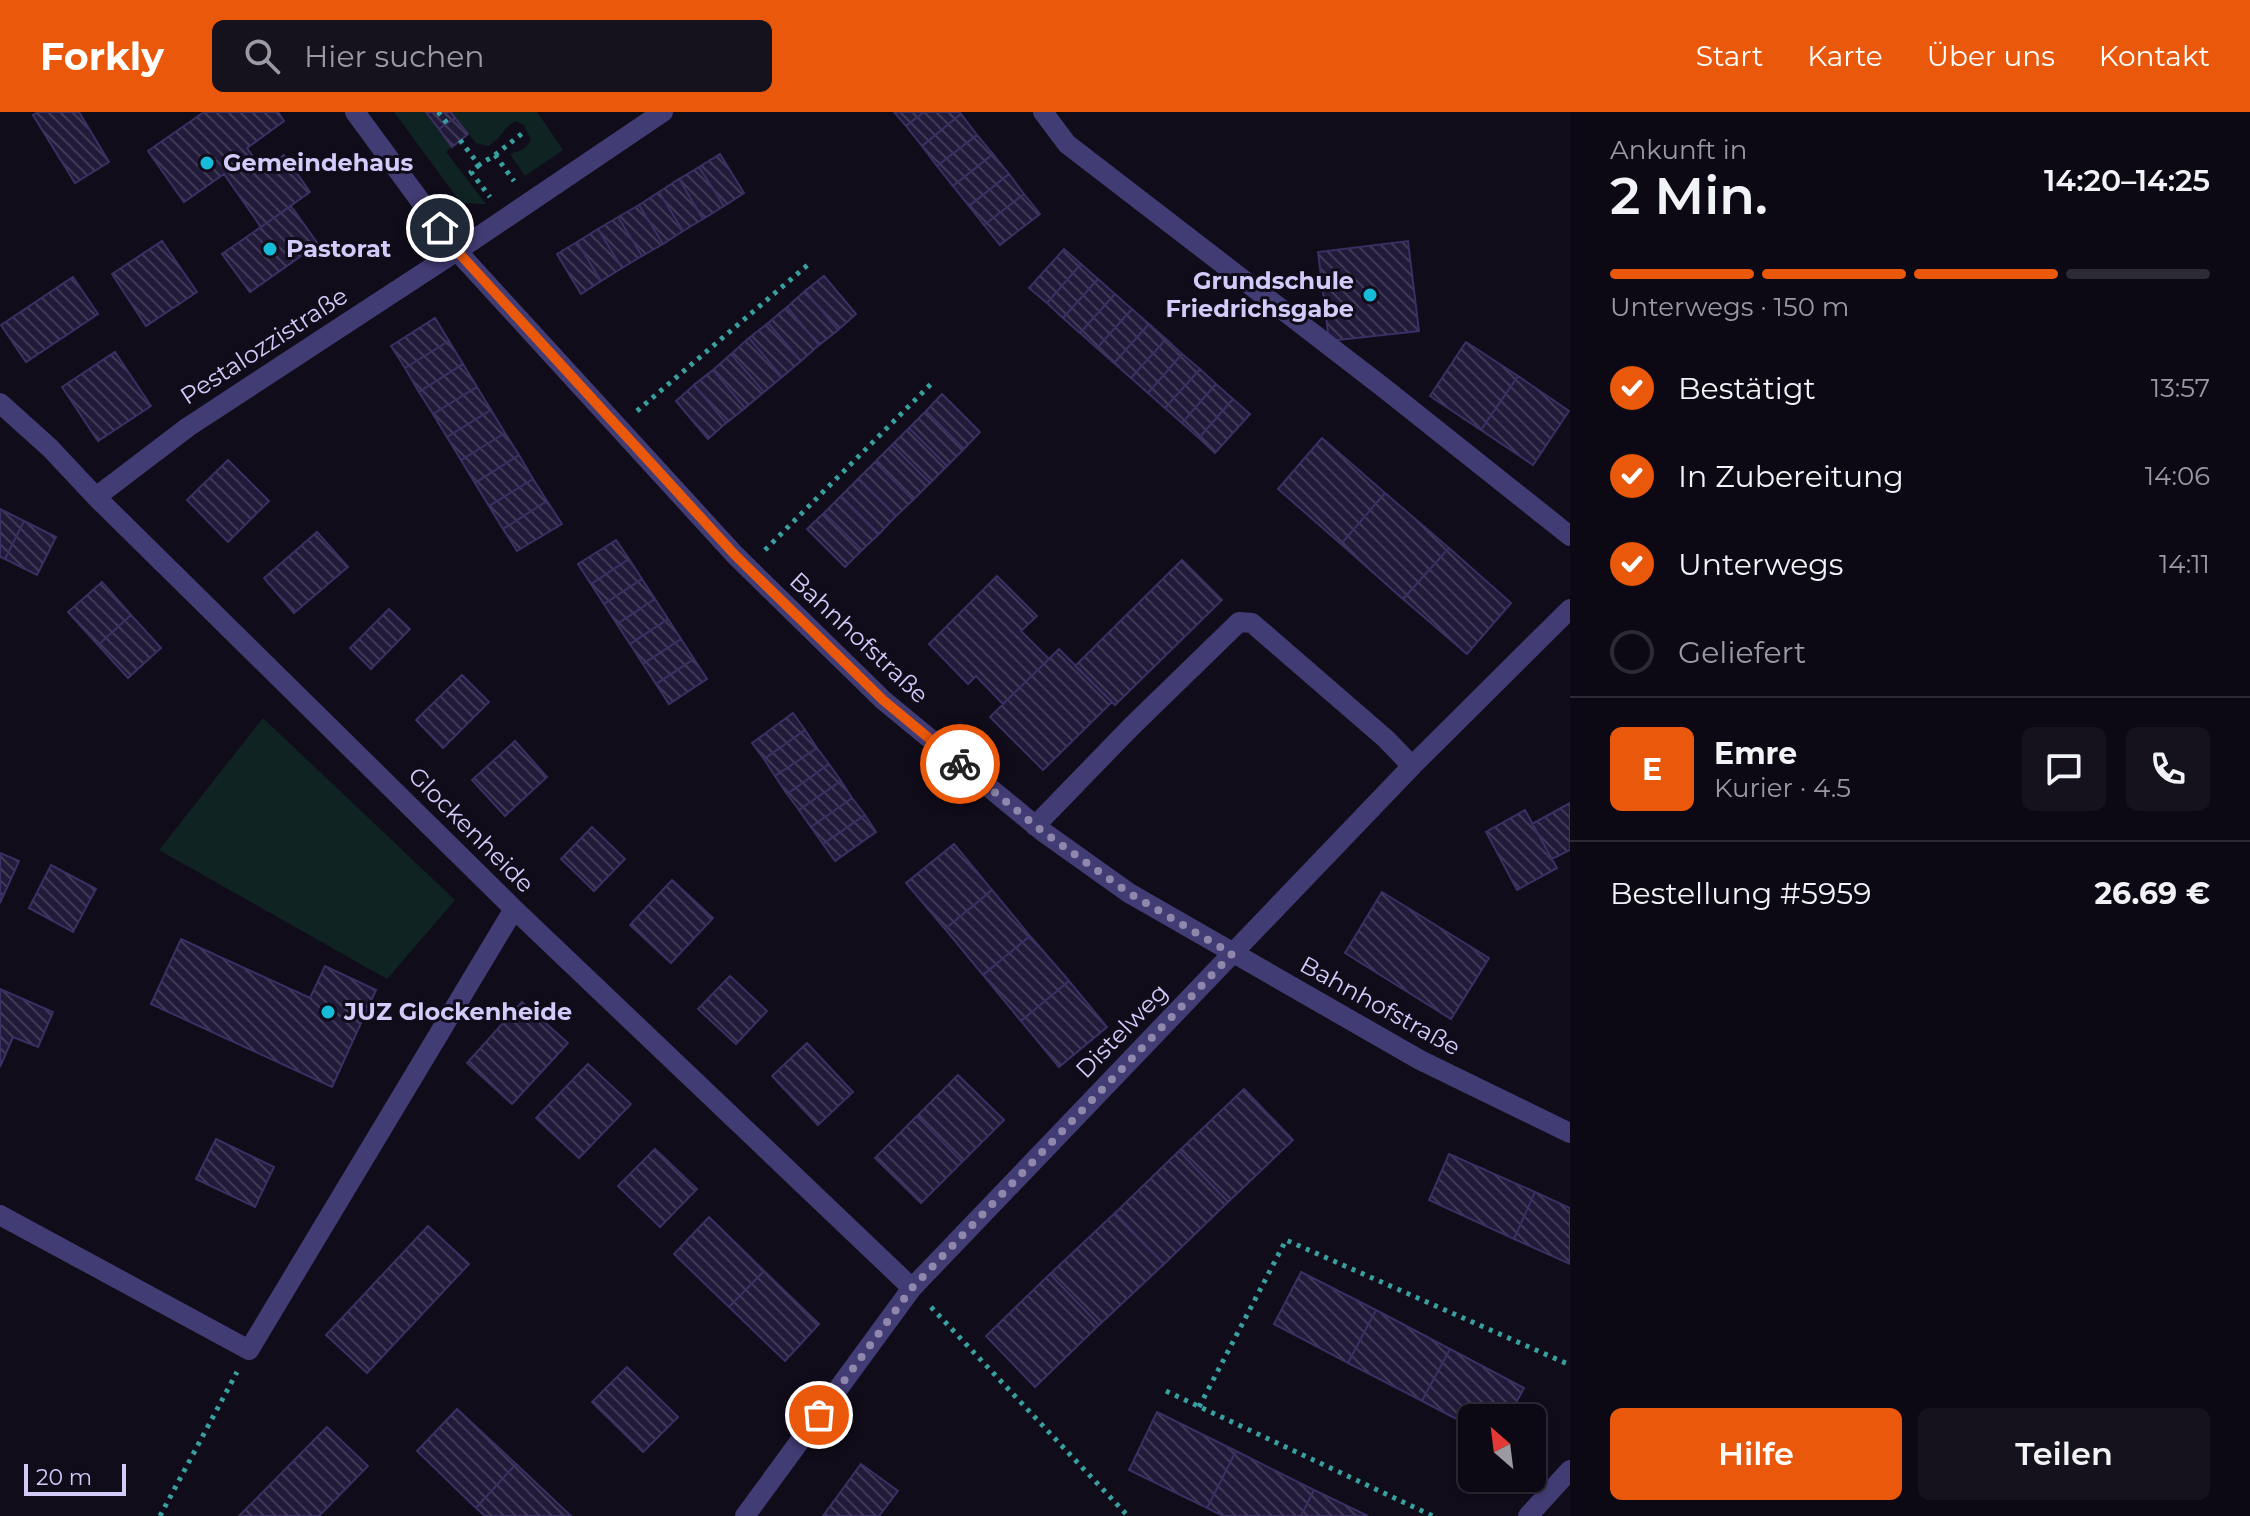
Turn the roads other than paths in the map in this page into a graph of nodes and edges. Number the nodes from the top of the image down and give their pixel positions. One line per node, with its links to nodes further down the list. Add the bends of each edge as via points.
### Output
1 (355, 112): 4 (street, Bahnhofstraße)
2 (663, 112): 4 (street, Pestalozzistraße)
3 (1043, 112): 7 (street, via 1067,144)
4 (457, 251): 6 (street, Pestalozzistraße, via 188,427); 10 (street, Bahnhofstraße, via 748,568 883,700)
5 (0, 403): 6 (street, Glockenheide)
6 (96, 497): 11 (street, Glockenheide)
7 (1570, 536)
8 (1570, 609): 9 (street, Distelweg)
9 (1412, 766): 10 (street, via 1252,623 1239,622); 12 (street, Distelweg)
10 (1035, 826): 12 (street, Bahnhofstraße, via 1129,893)
11 (514, 909): 14 (street, via 249,1350); 15 (street, Glockenheide)
12 (1232, 954): 13 (street, Bahnhofstraße, via 1420,1060); 15 (street, Distelweg)
13 (1570, 1133)
14 (0, 1215)
15 (912, 1288): 17 (street, Distelweg)
16 (1570, 1470): 18 (street)
17 (745, 1516)
18 (1528, 1516)

